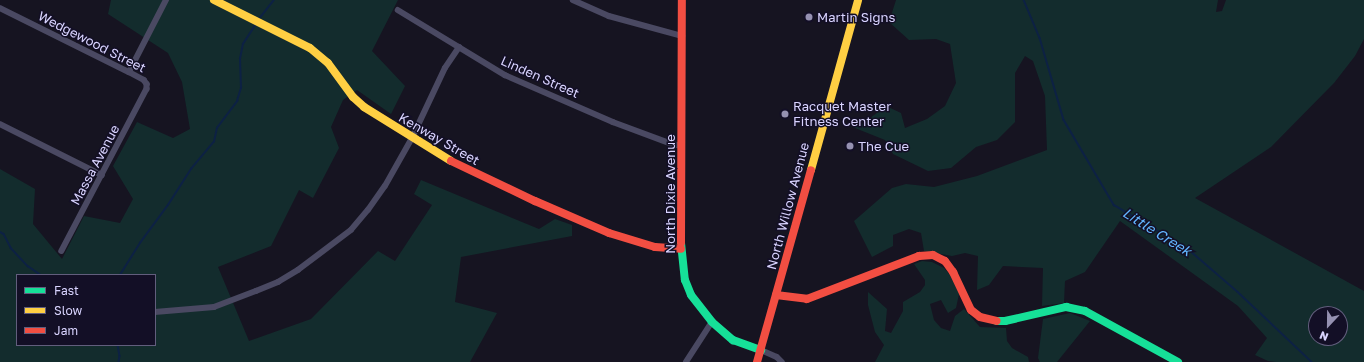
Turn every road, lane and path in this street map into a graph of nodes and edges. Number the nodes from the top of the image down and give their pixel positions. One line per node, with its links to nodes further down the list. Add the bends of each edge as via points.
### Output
1 (166, 0): 10 (street)
2 (214, 0): 13 (street, Kenway Street, via 310,48 328,63 352,97)
3 (572, 0): 8 (street, via 609,16)
4 (682, 0): 8 (street, North Dixie Avenue)
5 (858, 0): 18 (street, North Willow Avenue)
6 (0, 8): 10 (street, Wedgewood Street)
7 (398, 10): 9 (street, Linden Street)
8 (682, 36): 14 (street, North Dixie Avenue)
9 (459, 47): 13 (street, via 445,68); 14 (street, Linden Street, via 526,85 613,122)
10 (129, 72): 11 (street, Wedgewood Street, via 144,80 148,84)
11 (147, 89): 15 (street, Massa Avenue)
12 (0, 124): 15 (street)
13 (412, 138): 16 (street, Kenway Street, via 466,169 609,233 655,247); 19 (street, via 385,186 360,220 351,230 298,270 278,282 214,307)
14 (682, 146): 16 (street, North Dixie Avenue)
15 (102, 175): 17 (street, Massa Avenue)
16 (681, 249): 20 (street, North Dixie Avenue, via 686,285 701,310)
17 (62, 251)
18 (776, 295): 21 (street, North Willow Avenue); 25 (street, via 813,298 919,256 933,255 945,261 954,272 972,310 980,317 992,322 1066,307 1085,311)
19 (156, 312)
20 (712, 322): 21 (street, North Dixie Avenue, via 733,340); 22 (street)
21 (761, 350): 23 (street, North Willow Avenue); 24 (street)
22 (686, 362)
23 (757, 362)
24 (782, 362)
25 (1178, 362)

